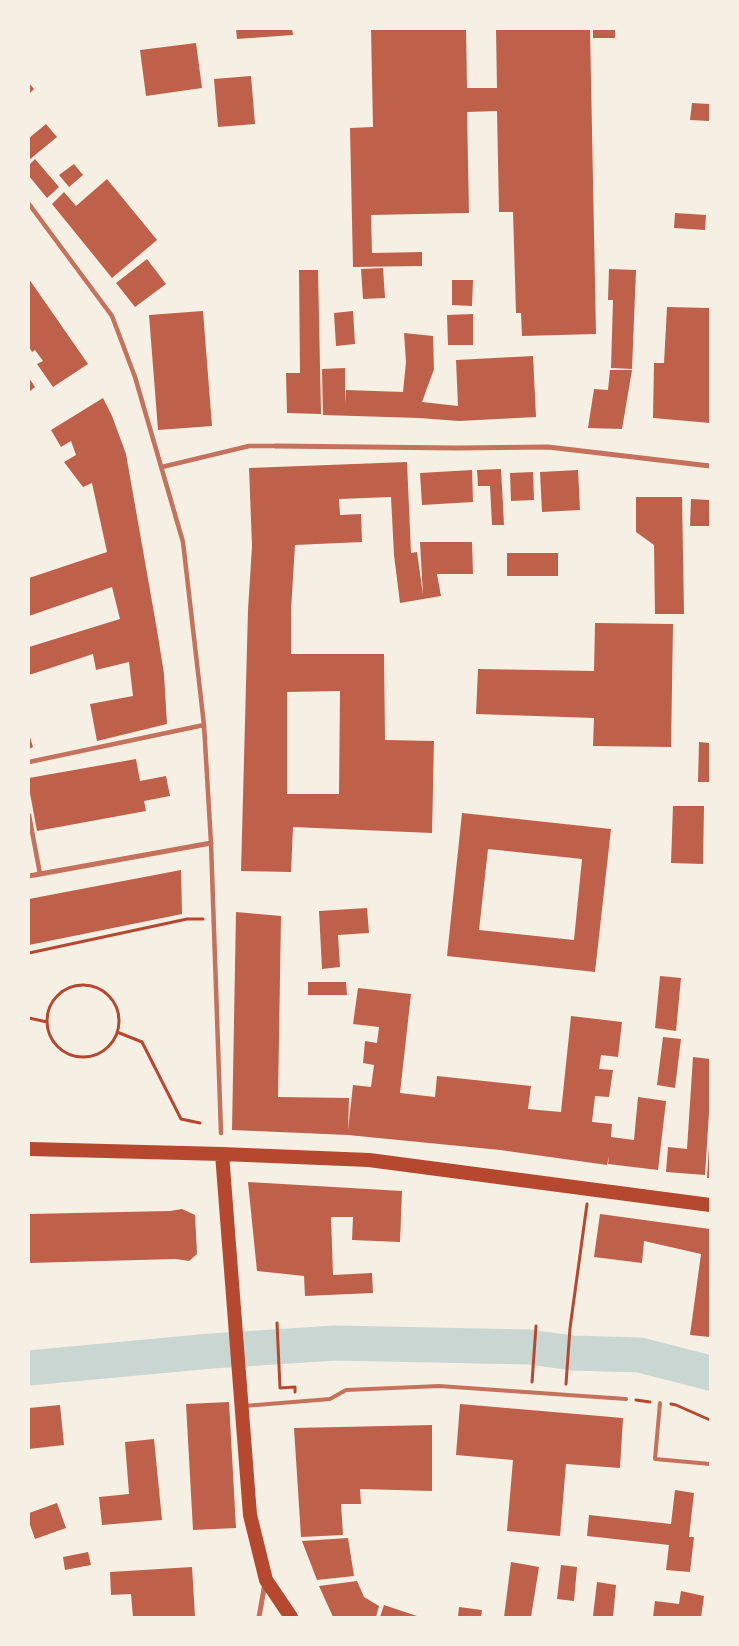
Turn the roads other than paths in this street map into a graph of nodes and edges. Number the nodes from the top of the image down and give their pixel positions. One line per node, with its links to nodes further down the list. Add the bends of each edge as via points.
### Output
1 (29, 204): 4 (street, via 112,316 135,377)
2 (276, 446): 3 (street, via 548,447); 4 (street, via 249,446)
3 (710, 466)
4 (162, 467): 5 (street, via 183,542)
5 (204, 726): 6 (street); 8 (street)
6 (29, 762)
7 (29, 815): 9 (street)
8 (211, 842): 9 (street); 11 (street)
9 (40, 874): 10 (street)
10 (29, 876)
11 (221, 1133)
12 (29, 1149): 13 (highway)
13 (222, 1154): 14 (highway, via 369,1160); 16 (highway)
14 (710, 1205)
15 (626, 1399): 16 (lane, via 438,1386 346,1390 330,1400)
16 (241, 1402): 19 (highway, via 250,1515)
17 (660, 1403): 18 (lane, via 655,1459)
18 (710, 1464)
19 (266, 1580): 20 (street); 21 (highway)
20 (259, 1617)
21 (291, 1617)

